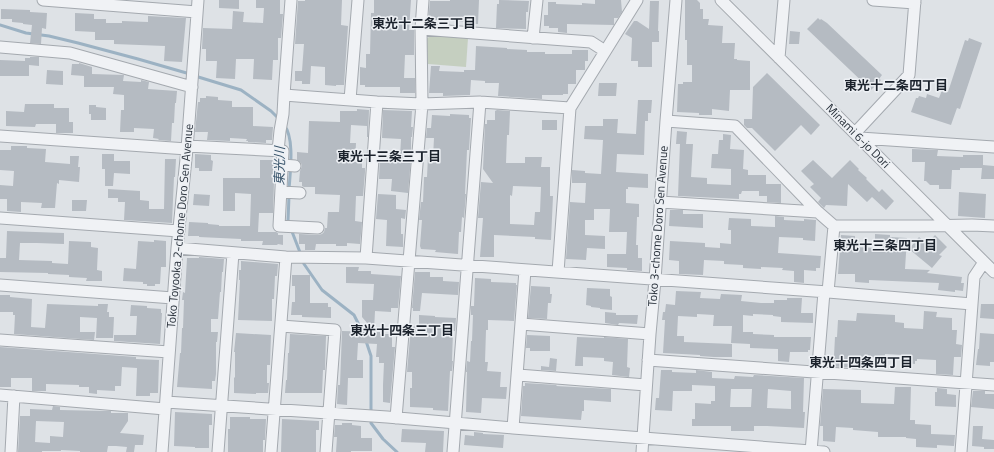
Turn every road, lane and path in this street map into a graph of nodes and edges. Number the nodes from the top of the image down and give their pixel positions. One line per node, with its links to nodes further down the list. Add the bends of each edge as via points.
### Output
1 (42, 0): 13 (street)
2 (198, 0): 13 (street, Toko Toyooka 2-chome Doro Sen Avenue)
3 (291, 0): 20 (street)
4 (358, 0): 21 (street)
5 (423, 0): 14 (street)
6 (537, 0): 15 (street)
7 (637, 0): 17 (street)
8 (676, 0): 26 (street, Toko 3-chome Doro Sen Avenue)
9 (721, 0): 18 (street, Minami 6-jo Dori)
10 (784, 0): 18 (street)
11 (873, 0): 12 (street)
12 (915, 1): 28 (street, via 909,75)
13 (197, 12): 19 (street, Toko Toyooka 2-chome Doro Sen Avenue)
14 (421, 29): 15 (street); 24 (street)
15 (533, 38): 17 (street, via 591,42)
16 (0, 48): 19 (street, via 70,53)
17 (605, 51): 25 (street)
18 (779, 58): 28 (street, Minami 6-jo Dori)
19 (193, 79): 29 (street, Toko Toyooka 2-chome Doro Sen Avenue)
20 (284, 95): 21 (street); 31 (street, via 284,114)
21 (350, 100): 22 (street)
22 (377, 102): 24 (street); 43 (street)
23 (480, 102): 24 (street); 25 (street); 46 (street)
24 (422, 104): 44 (street)
25 (570, 108): 48 (street)
26 (666, 121): 32 (street, Toko 3-chome Doro Sen Avenue); 33 (street, via 735,126)
27 (0, 136): 29 (street)
28 (858, 136): 30 (street); 36 (street, Minami 6-jo Dori)
29 (187, 147): 31 (street); 39 (street, Toko Toyooka 2-chome Doro Sen Avenue)
30 (994, 147)
31 (278, 151): 38 (street, via 283,151 289,165 290,192 279,226)
32 (660, 202): 33 (street); 50 (street, Toko 3-chome Doro Sen Avenue)
33 (818, 212): 35 (street)
34 (0, 218): 39 (street)
35 (834, 226): 36 (street); 52 (street)
36 (947, 226): 37 (street); 45 (street, Minami 6-jo Dori)
37 (994, 226)
38 (318, 228)
39 (179, 231): 40 (street, Toko Toyooka 2-chome Doro Sen Avenue)
40 (177, 248): 41 (street); 53 (street, Toko Toyooka 2-chome Doro Sen Avenue)
41 (233, 253): 42 (street); 69 (street)
42 (295, 257): 43 (street); 56 (street)
43 (366, 258): 44 (street)
44 (410, 262): 46 (street); 72 (street)
45 (984, 262): 49 (street, Minami 6-jo Dori); 54 (street, via 974,277)
46 (468, 266): 47 (street); 73 (street)
47 (525, 270): 48 (street); 55 (street)
48 (558, 272): 50 (street)
49 (994, 272)
50 (655, 280): 52 (street); 57 (street, Toko 3-chome Doro Sen Avenue)
51 (0, 285): 53 (street)
52 (826, 292): 54 (street); 61 (street)
53 (173, 298): 59 (street, Toko Toyooka 2-chome Doro Sen Avenue)
54 (972, 304): 63 (street)
55 (521, 324): 57 (street); 62 (street)
56 (281, 326): 70 (street); 71 (street, via 334,330)
57 (650, 334): 60 (street, Toko 3-chome Doro Sen Avenue)
58 (0, 340): 59 (street)
59 (169, 352): 68 (street, Toko Toyooka 2-chome Doro Sen Avenue)
60 (648, 360): 61 (street); 64 (street, Toko 3-chome Doro Sen Avenue)
61 (817, 372): 63 (street); 83 (street)
62 (518, 375): 64 (street); 74 (street)
63 (966, 383): 65 (street); 85 (street)
64 (646, 385): 75 (street, Toko 3-chome Doro Sen Avenue)
65 (994, 385)
66 (0, 395): 67 (street)
67 (14, 396): 68 (street); 76 (street)
68 (165, 405): 69 (street); 77 (street, Toko Toyooka 2-chome Doro Sen Avenue)
69 (222, 406): 70 (street); 78 (street)
70 (275, 410): 71 (street); 79 (street)
71 (328, 413): 72 (street); 80 (street)
72 (392, 418): 73 (street)
73 (455, 424): 74 (street); 81 (street)
74 (514, 428): 75 (street)
75 (643, 438): 82 (street, Toko 3-chome Doro Sen Avenue); 83 (street)
76 (11, 452)
77 (162, 452)
78 (218, 452)
79 (271, 452)
80 (326, 452)
81 (454, 452)
82 (642, 452)
83 (811, 452): 84 (street)
84 (824, 452)
85 (961, 452)

